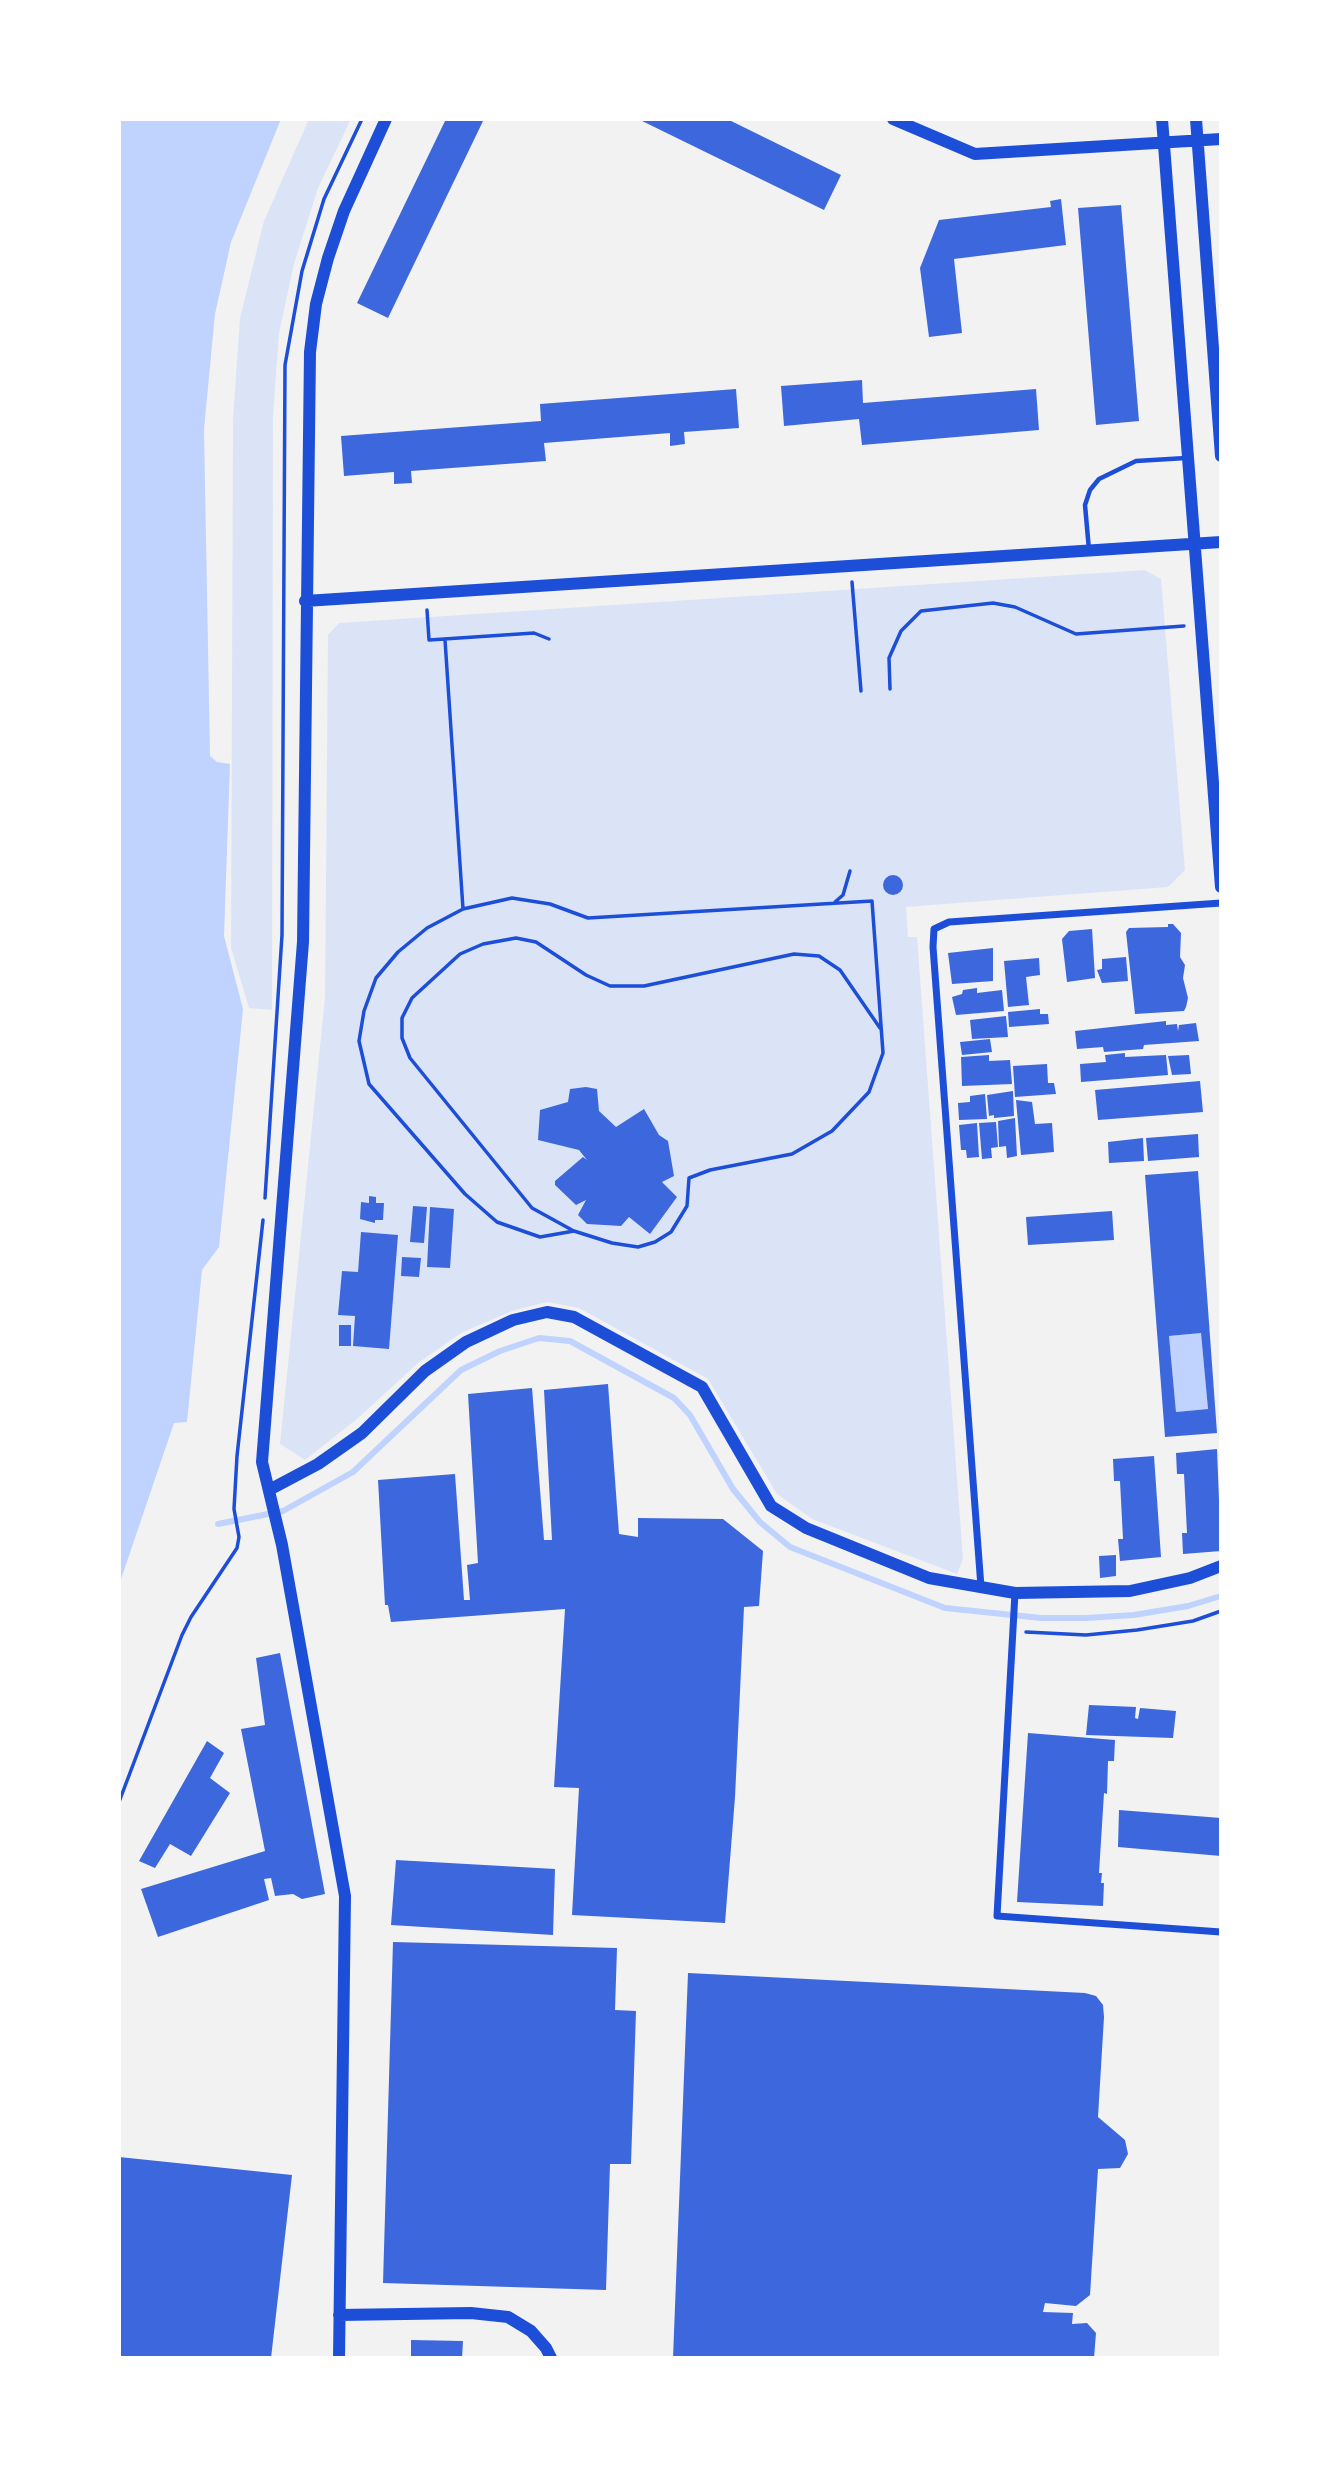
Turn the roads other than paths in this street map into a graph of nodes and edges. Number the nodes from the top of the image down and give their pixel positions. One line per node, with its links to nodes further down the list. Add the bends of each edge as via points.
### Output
1 (387, 119): 13 (street, via 344,211 316,304 308,383)
2 (894, 119): 7 (street, via 975,154)
3 (1162, 119): 7 (street)
4 (1196, 119): 6 (street)
5 (1221, 139): 6 (street)
6 (1198, 141): 7 (street); 8 (street)
7 (1164, 142): 9 (street)
8 (1221, 456)
9 (1187, 458): 11 (street); 12 (lane, via 1136,461 1099,479 1085,505)
10 (1221, 542): 11 (street)
11 (1194, 544): 12 (street); 14 (street)
12 (1089, 551): 13 (street)
13 (305, 601): 16 (street, via 303,942 262,1462)
14 (1221, 887)
15 (1221, 903): 18 (street, via 949,922 934,929)
16 (269, 1490): 18 (street, via 362,1433 425,1371 466,1342 513,1320 547,1312 574,1317 702,1387 771,1506 783,1514 806,1528 929,1578); 21 (street, via 345,1896)
17 (1221, 1566): 19 (street, via 1130,1591)
18 (981, 1587): 19 (street)
19 (1015, 1592): 20 (street, via 997,1916)
20 (1221, 1933)
21 (339, 2315): 22 (street); 23 (street, via 508,2317 531,2331)
22 (339, 2358)
23 (551, 2358)

